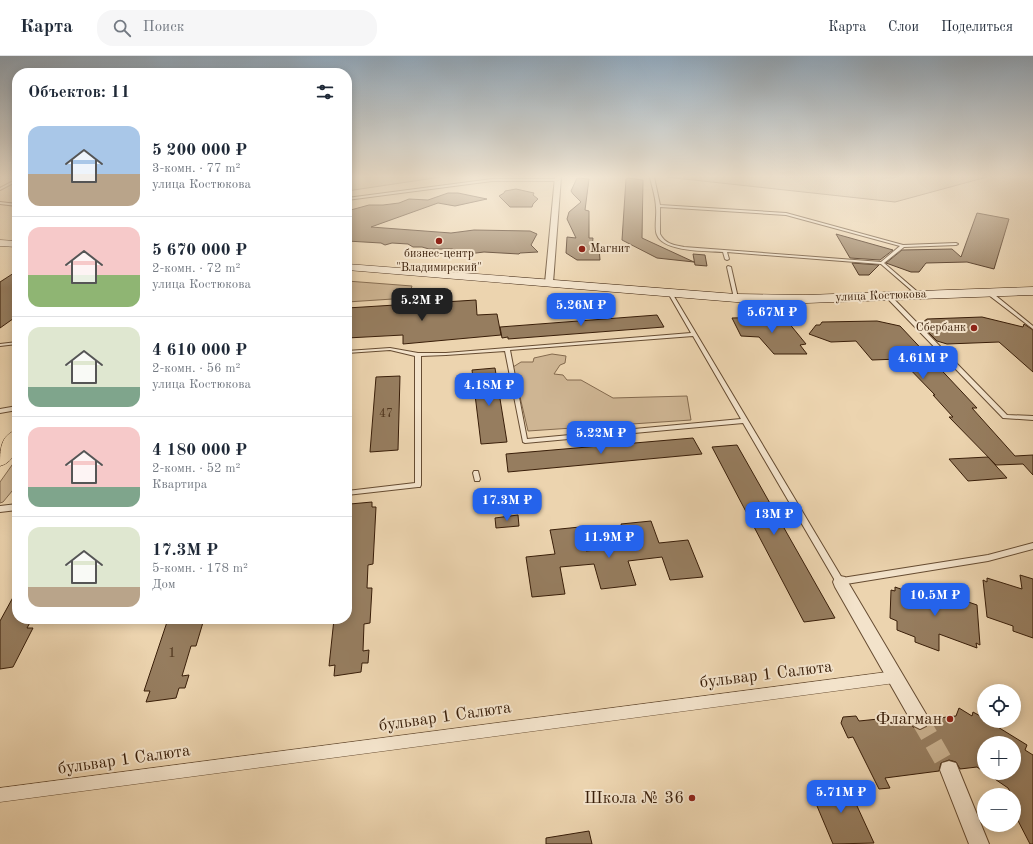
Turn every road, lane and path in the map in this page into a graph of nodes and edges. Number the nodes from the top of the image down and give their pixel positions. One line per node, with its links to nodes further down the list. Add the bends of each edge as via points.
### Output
1 (555, 214): 13 (street)
2 (658, 214): 8 (lane, via 658,234 665,243 684,248)
3 (782, 214): 7 (lane)
4 (0, 243): 5 (main road)
5 (12, 244)
6 (956, 244): 7 (lane)
7 (903, 246): 10 (lane)
8 (726, 251): 9 (lane); 10 (lane)
9 (727, 260)
10 (882, 263): 17 (lane)
11 (352, 267): 13 (main road, улица Костюкова)
12 (729, 267): 19 (lane)
13 (549, 283): 16 (main road, улица Костюкова)
14 (1033, 291): 15 (main road, улица Костюкова)
15 (988, 292): 17 (main road, улица Костюкова); 20 (lane)
16 (670, 293): 19 (main road, улица Костюкова); 21 (lane)
17 (918, 295): 18 (main road, улица Костюкова)
18 (888, 296): 19 (main road, улица Костюкова); 29 (lane, via 1005,418)
19 (736, 298)
20 (1033, 328)
21 (694, 334): 24 (lane); 30 (lane)
22 (12, 344): 23 (lane)
23 (0, 345)
24 (507, 349): 26 (lane); 30 (lane, via 525,441)
25 (352, 352): 26 (lane, via 390,349)
26 (418, 355): 33 (lane, via 418,485)
27 (12, 409): 28 (lane)
28 (0, 411)
29 (1033, 418)
30 (745, 421): 37 (lane)
31 (12, 443): 32 (main road)
32 (0, 459)
33 (352, 492)
34 (12, 508): 35 (lane)
35 (0, 509)
36 (1033, 546): 37 (lane, via 988,558)
37 (840, 582): 38 (street)
38 (895, 677): 39 (street); 41 (street, бульвар 1 Салюта)
39 (920, 720)
40 (948, 770): 42 (street)
41 (0, 795)
42 (979, 844)

